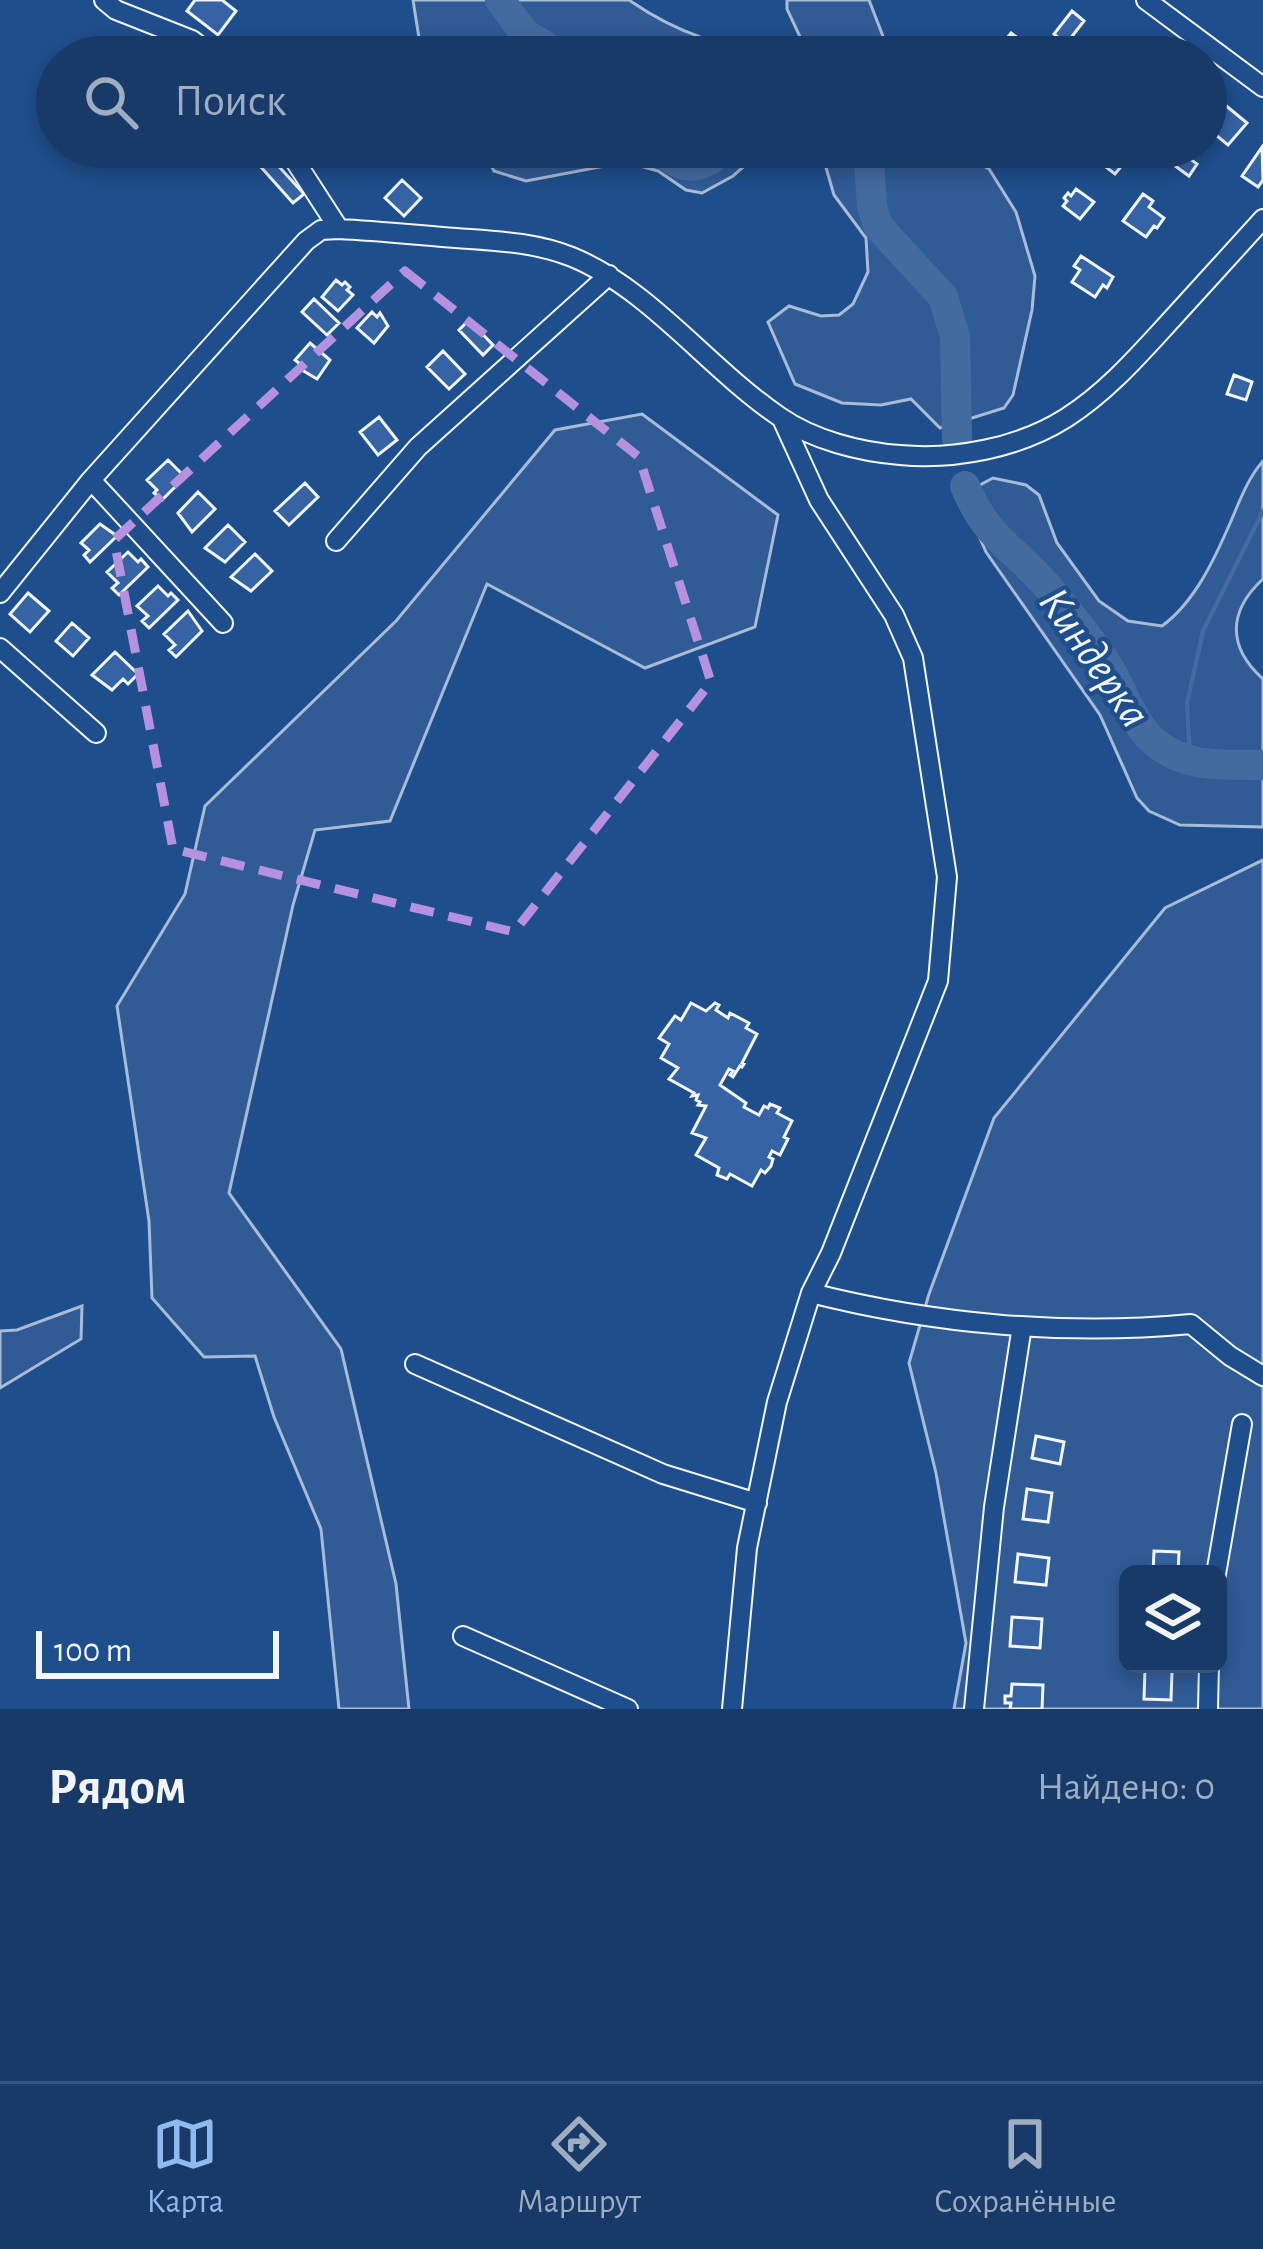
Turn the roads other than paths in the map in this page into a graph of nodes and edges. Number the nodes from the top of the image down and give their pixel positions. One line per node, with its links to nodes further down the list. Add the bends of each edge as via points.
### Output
1 (104, 0): 3 (street)
2 (1147, 0): 4 (street)
3 (182, 36)
4 (1198, 36)
5 (1227, 59): 6 (street)
6 (1263, 87)
7 (300, 168): 9 (street)
8 (1263, 218): 11 (street, via 1122,374 1030,435 917,457 832,441)
9 (339, 229): 10 (street, via 512,241); 12 (street, via 306,241)
10 (608, 275): 11 (street); 13 (street, via 418,446)
11 (782, 419): 18 (street, via 819,500 914,658 947,877 938,981)
12 (91, 480): 14 (street); 15 (street)
13 (336, 541)
14 (0, 593)
15 (224, 623)
16 (0, 648): 17 (street)
17 (95, 734)
18 (811, 1293): 19 (street); 23 (street)
19 (1022, 1326): 21 (street, via 1191,1324); 29 (street, via 996,1485)
20 (416, 1364): 23 (street, via 663,1474)
21 (1263, 1376)
22 (1242, 1424): 24 (street)
23 (757, 1503): 28 (street)
24 (1218, 1565)
25 (463, 1636): 27 (street)
26 (1208, 1673): 30 (street)
27 (628, 1709)
28 (732, 1709)
29 (974, 1709)
30 (1208, 1709)

